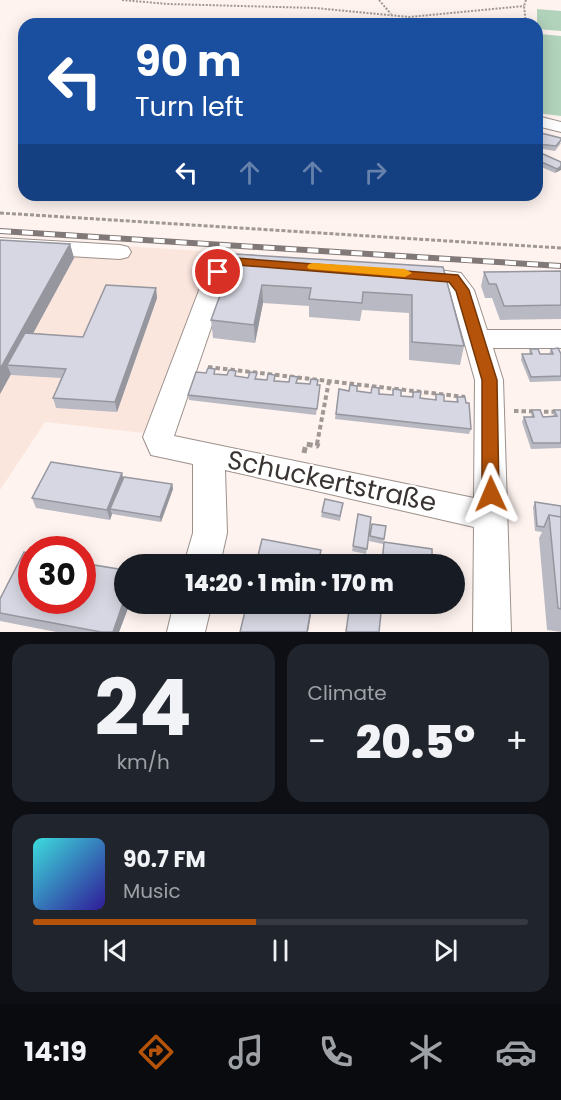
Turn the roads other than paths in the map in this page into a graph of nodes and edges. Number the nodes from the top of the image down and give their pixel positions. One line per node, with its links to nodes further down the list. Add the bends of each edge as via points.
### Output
1 (543, 122): 2 (street)
2 (561, 127)
3 (0, 245): 4 (street)
4 (120, 252)
5 (284, 265): 9 (street, Schuckertstraße, via 236,261 218,272 158,437 162,446)
6 (391, 272): 7 (street, via 453,278 462,290)
7 (477, 339): 8 (street); 10 (street, via 489,380)
8 (561, 339)
9 (209, 454): 10 (street, Schuckertstraße); 11 (street, Schuckertstraße, via 210,533)
10 (491, 516): 14 (street)
11 (205, 554)
12 (190, 614): 13 (street)
13 (186, 632)
14 (492, 632)

